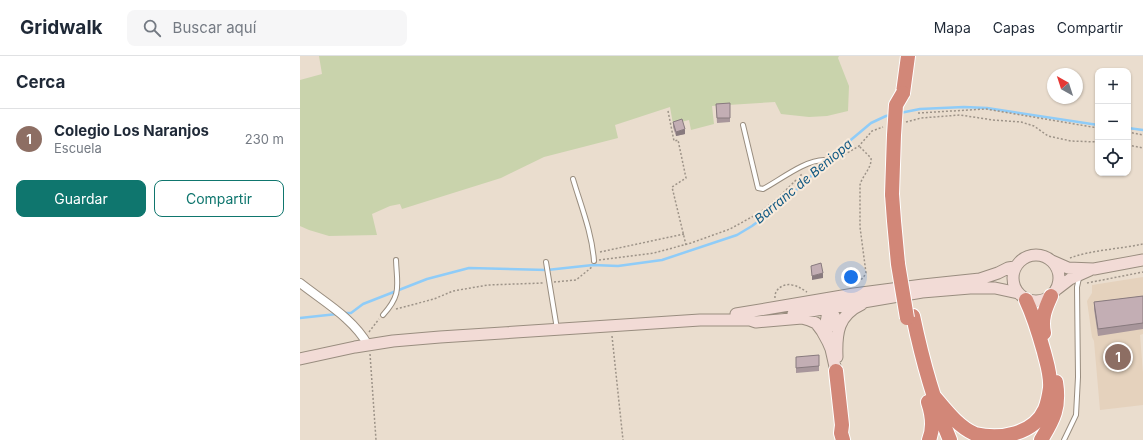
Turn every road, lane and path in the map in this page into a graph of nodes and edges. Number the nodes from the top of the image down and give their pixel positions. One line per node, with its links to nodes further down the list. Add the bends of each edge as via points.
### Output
1 (908, 56): 42 (highway, bridge, via 903,93 896,105 894,221)
2 (668, 111): 17 (path, via 674,141 678,140 686,178 672,187)
3 (918, 113): 7 (path, via 986,109)
4 (901, 123): 10 (path, via 921,118 960,115 1021,122 1034,126 1048,136)
5 (743, 125): 14 (lane, via 758,188 763,189 807,163)
6 (887, 126): 11 (path, via 872,131)
7 (1095, 127)
8 (1131, 133): 9 (path)
9 (1143, 135)
10 (1095, 142)
11 (859, 146): 14 (path, via 842,156); 33 (path, via 871,158 872,164 860,185 860,227 866,273 862,280)
12 (1131, 146): 13 (path)
13 (1143, 148)
14 (824, 160)
15 (805, 171): 19 (path, via 759,213 730,229)
16 (572, 179): 20 (lane, via 589,231)
17 (684, 234): 19 (path); 20 (path)
18 (1143, 244): 25 (path, via 1075,256)
19 (686, 245): 23 (path)
20 (593, 254): 23 (lane)
21 (396, 260): 41 (lane, via 398,290 391,306)
22 (1143, 260): 27 (street)
23 (594, 261): 31 (path, via 588,271 576,280)
24 (546, 262): 31 (lane)
25 (1056, 263): 26 (street, via 1046,257 1032,255 1019,261); 27 (street, via 1068,268); 35 (street, via 1059,282)
26 (1015, 267): 30 (street, via 998,274); 36 (street, via 1012,280)
27 (1094, 268): 29 (street)
28 (1143, 272): 29 (path)
29 (1083, 279): 35 (street, via 1070,279); 63 (lane, via 1077,286 1076,415)
30 (970, 280): 38 (street, via 835,303); 39 (street, via 923,284)
31 (549, 282): 41 (path, via 488,285 453,291); 46 (lane)
32 (300, 283): 48 (street, via 340,314)
33 (850, 284)
34 (813, 291): 39 (path, via 806,292 790,284 778,288 774,294)
35 (1054, 293): 36 (street, via 1039,302); 62 (highway, via 1043,317 1043,328 1058,402 1056,413)
36 (1022, 297): 37 (street, via 995,288 970,288 922,292); 52 (highway, via 1036,323 1050,376 1046,408 1036,423 1008,438 984,437 963,427)
37 (869, 301): 38 (street); 47 (street, via 854,308)
38 (830, 307): 40 (street, via 827,304); 44 (street); 47 (street, via 836,317); 49 (street, via 826,318)
39 (775, 308): 40 (street)
40 (760, 311): 43 (street)
41 (383, 315): 48 (path)
42 (910, 317): 52 (highway); 53 (highway, via 913,345)
43 (700, 320): 44 (street); 45 (street)
44 (750, 320): 49 (street, via 756,322 802,318 816,323)
45 (611, 326): 46 (street); 56 (path)
46 (557, 329): 48 (street)
47 (838, 330): 51 (street)
48 (366, 341): 50 (street); 55 (path)
49 (828, 342): 51 (street)
50 (300, 359)
51 (836, 371): 54 (highway)
52 (933, 395): 61 (highway)
53 (931, 416): 59 (highway, via 932,430); 60 (highway)
54 (842, 425): 57 (highway); 58 (highway)
55 (376, 440)
56 (623, 440)
57 (843, 440)
58 (849, 440)
59 (929, 440)
60 (938, 440)
61 (950, 440)
62 (1041, 440)
63 (1064, 440)

